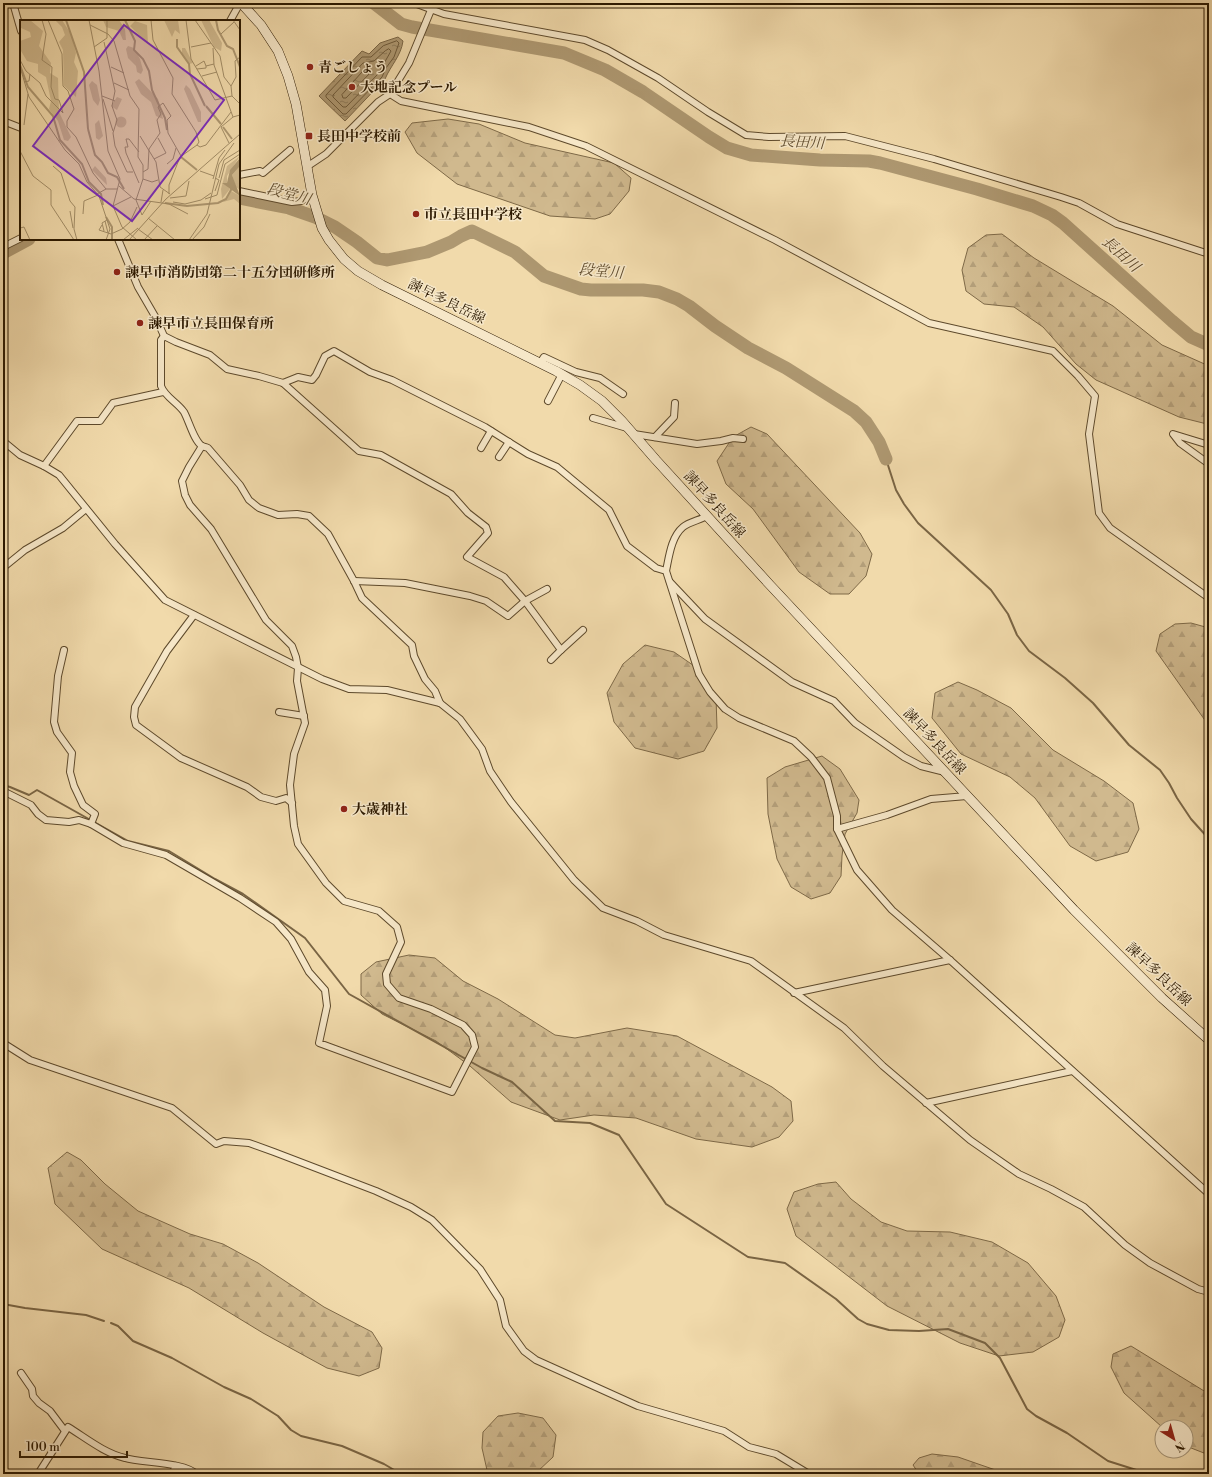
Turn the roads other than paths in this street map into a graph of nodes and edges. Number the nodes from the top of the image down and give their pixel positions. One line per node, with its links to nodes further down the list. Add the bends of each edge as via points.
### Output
1 (13, 3): 7 (street)
2 (241, 3): 6 (street); 12 (main road, 諫早多良岳線, via 262,25 286,70 296,104)
3 (414, 3): 4 (street)
4 (424, 5): 5 (street)
5 (430, 13): 8 (street, via 409,63); 19 (street, via 585,40 658,78 746,134 768,137 845,136 873,143 1079,203 1117,224)
6 (231, 20)
7 (20, 28)
8 (390, 94): 12 (street, via 378,102 326,154); 48 (street, via 401,101 530,127 586,146 775,240 929,323 1053,351 1094,396 1088,434 1099,513 1110,528)
9 (3, 121): 10 (street)
10 (20, 128)
11 (290, 150): 13 (street, via 263,173)
12 (308, 166): 15 (main road, 諫早多良岳線)
13 (240, 175)
14 (240, 191): 15 (street, via 292,202)
15 (313, 200): 21 (main road, 諫早多良岳線, via 322,228 329,240 344,259 358,271)
16 (20, 238): 18 (street)
17 (118, 240): 20 (street, via 138,287)
18 (3, 247)
19 (1209, 254)
20 (164, 336): 23 (street, via 210,354 227,369); 24 (street, via 161,378)
21 (540, 363): 22 (main road, 諫早多良岳線); 25 (street, via 544,357 576,372 600,378)
22 (562, 374): 26 (street); 30 (main road, 諫早多良岳線, via 602,402)
23 (283, 383): 29 (street, via 298,377 312,380 325,356 334,351 370,372 392,380); 49 (street, via 359,451 382,455 451,494 468,513 486,527 488,532 467,557 504,577)
24 (163, 392): 36 (street, via 181,408); 40 (street, via 113,403 100,421 77,421)
25 (623, 394)
26 (548, 401)
27 (675, 403): 31 (street, via 674,417)
28 (594, 418): 30 (street)
29 (491, 431): 34 (street); 37 (street)
30 (631, 431): 31 (street); 42 (main road, 諫早多良岳線)
31 (655, 437): 32 (street, via 697,444 733,438)
32 (743, 439)
33 (3, 441): 40 (street, via 20,455)
34 (509, 442): 38 (street); 44 (street, via 557,467 579,484 609,510 626,546 656,568)
35 (1209, 445): 39 (street, via 1173,434 1180,443)
36 (202, 446): 45 (street, via 208,448 240,485 249,500 259,508 278,515 309,516 328,534); 55 (street, via 182,481 185,495 190,505 211,529 266,620 292,646)
37 (481, 448)
38 (499, 457)
39 (1209, 464)
40 (44, 466): 41 (street, via 59,475)
41 (86, 509): 43 (street, via 63,528 24,550); 50 (street, via 165,600)
42 (707, 516): 44 (street, via 683,527 675,538); 59 (main road, 諫早多良岳線)
43 (4, 567)
44 (666, 571): 46 (street)
45 (354, 581): 49 (street, via 405,583 463,595 486,601 508,616); 56 (street, via 362,598 412,645 414,656 425,679)
46 (669, 581): 59 (street, via 706,620 792,682 834,701 855,723 910,760 921,766); 64 (street, via 699,674 710,692 725,709 739,718 794,741 811,757 827,778 837,816)
47 (547, 589): 49 (street)
48 (1209, 598)
49 (525, 601): 53 (street)
50 (194, 615): 55 (street); 62 (street, via 167,651 135,708 136,725 181,758 247,787 261,797 276,801 286,798)
51 (583, 630): 53 (street)
52 (64, 650): 63 (street, via 58,676 54,722 57,732 72,753 70,772 74,786 83,805 95,814)
53 (561, 650): 54 (street)
54 (551, 660)
55 (298, 668): 56 (street, via 349,688 387,690); 58 (street, via 297,681)
56 (440, 703): 66 (street, via 460,719 482,749 490,771 512,802 574,880 603,908 664,935 751,961)
57 (279, 712): 58 (street)
58 (304, 716): 62 (street, via 306,723 294,754 290,785)
59 (945, 772): 61 (main road, 諫早多良岳線)
60 (3, 791): 63 (street, via 31,805 46,820 79,820)
61 (967, 796): 64 (street, via 931,800); 67 (main road, 諫早多良岳線, via 1132,969)
62 (292, 803): 63 (street, via 298,844 326,884 344,901 379,911 397,927 401,942 386,974 387,984 398,998 430,1009 463,1025 472,1036 475,1047 452,1092 319,1043 327,1006 325,990 309,972 291,939 276,922 166,855 123,843)
63 (91, 823)
64 (837, 829): 65 (street, via 857,870 892,910)
65 (950, 960): 66 (street); 69 (street)
66 (794, 993): 70 (street, via 844,1028)
67 (1209, 1040)
68 (3, 1043): 79 (street, via 30,1060 172,1108 216,1144 249,1144 376,1191 411,1207 432,1220 480,1269 500,1300 506,1326 524,1351 536,1360 638,1406 724,1432 749,1447 776,1454)
69 (1072, 1071): 70 (street); 71 (street)
70 (926, 1103): 72 (street, via 970,1140 1019,1174 1084,1207 1125,1245 1150,1263 1198,1289)
71 (1209, 1194)
72 (1209, 1292)
73 (20, 1373): 74 (street, via 32,1389 33,1396 50,1411)
74 (66, 1431): 75 (street, via 68,1427 112,1454 126,1459); 76 (street)
75 (176, 1466): 77 (street); 78 (street, via 193,1470)
76 (38, 1474)
77 (172, 1474)
78 (196, 1474)
79 (809, 1474)

